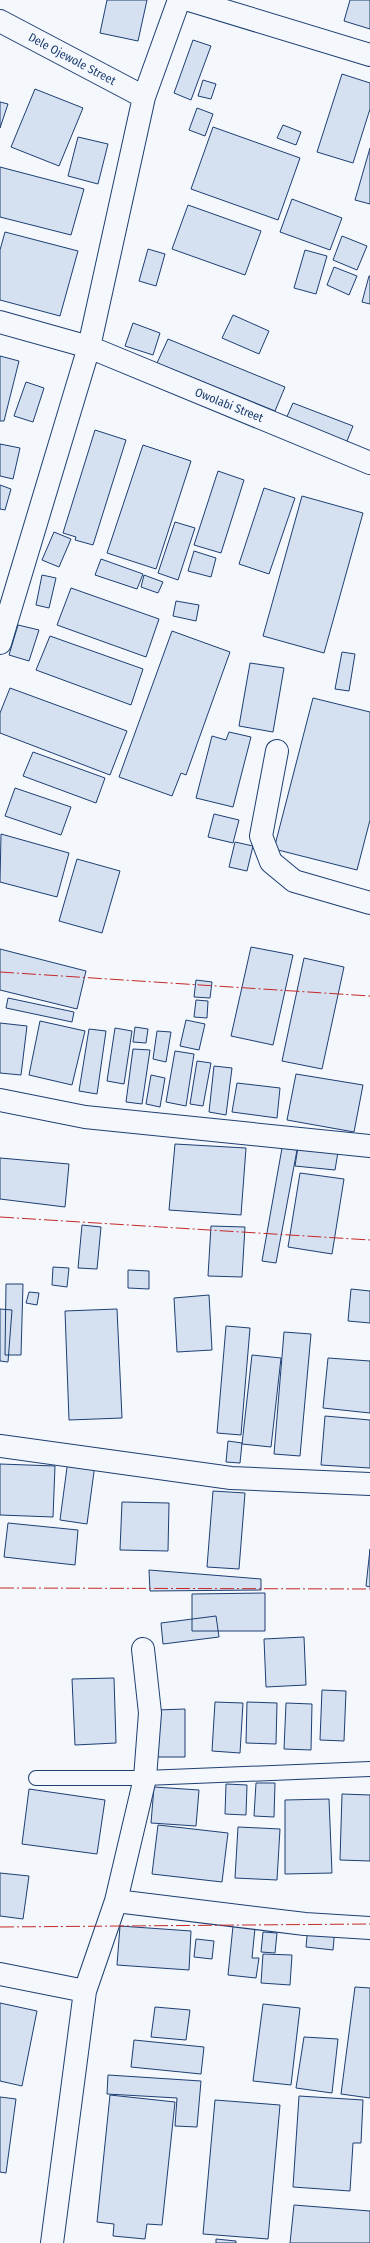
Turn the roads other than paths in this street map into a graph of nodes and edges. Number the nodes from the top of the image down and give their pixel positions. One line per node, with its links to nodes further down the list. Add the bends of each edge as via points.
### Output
1 (179, 0): 5 (street)
2 (189, 0): 4 (street)
3 (0, 21): 5 (street, Dele Ojewole Street)
4 (370, 55)
5 (144, 97): 7 (street)
6 (0, 322): 7 (street, Owolabi Street)
7 (89, 347): 8 (street, Owolabi Street); 9 (street)
8 (370, 463)
9 (0, 643)
10 (277, 751): 11 (street, via 261,836 271,862 294,881)
11 (370, 904)
12 (0, 1100): 13 (street, via 85,1117)
13 (370, 1146)
14 (0, 1446): 15 (street, via 231,1478)
15 (370, 1484)
16 (144, 1649): 19 (street, via 150,1713)
17 (370, 1769): 19 (lane)
18 (36, 1778): 19 (lane)
19 (145, 1778): 20 (street)
20 (116, 1901): 21 (street, via 305,1924); 23 (street)
21 (370, 1928)
22 (0, 1974): 23 (street)
23 (85, 1991): 24 (street)
24 (52, 2243)

